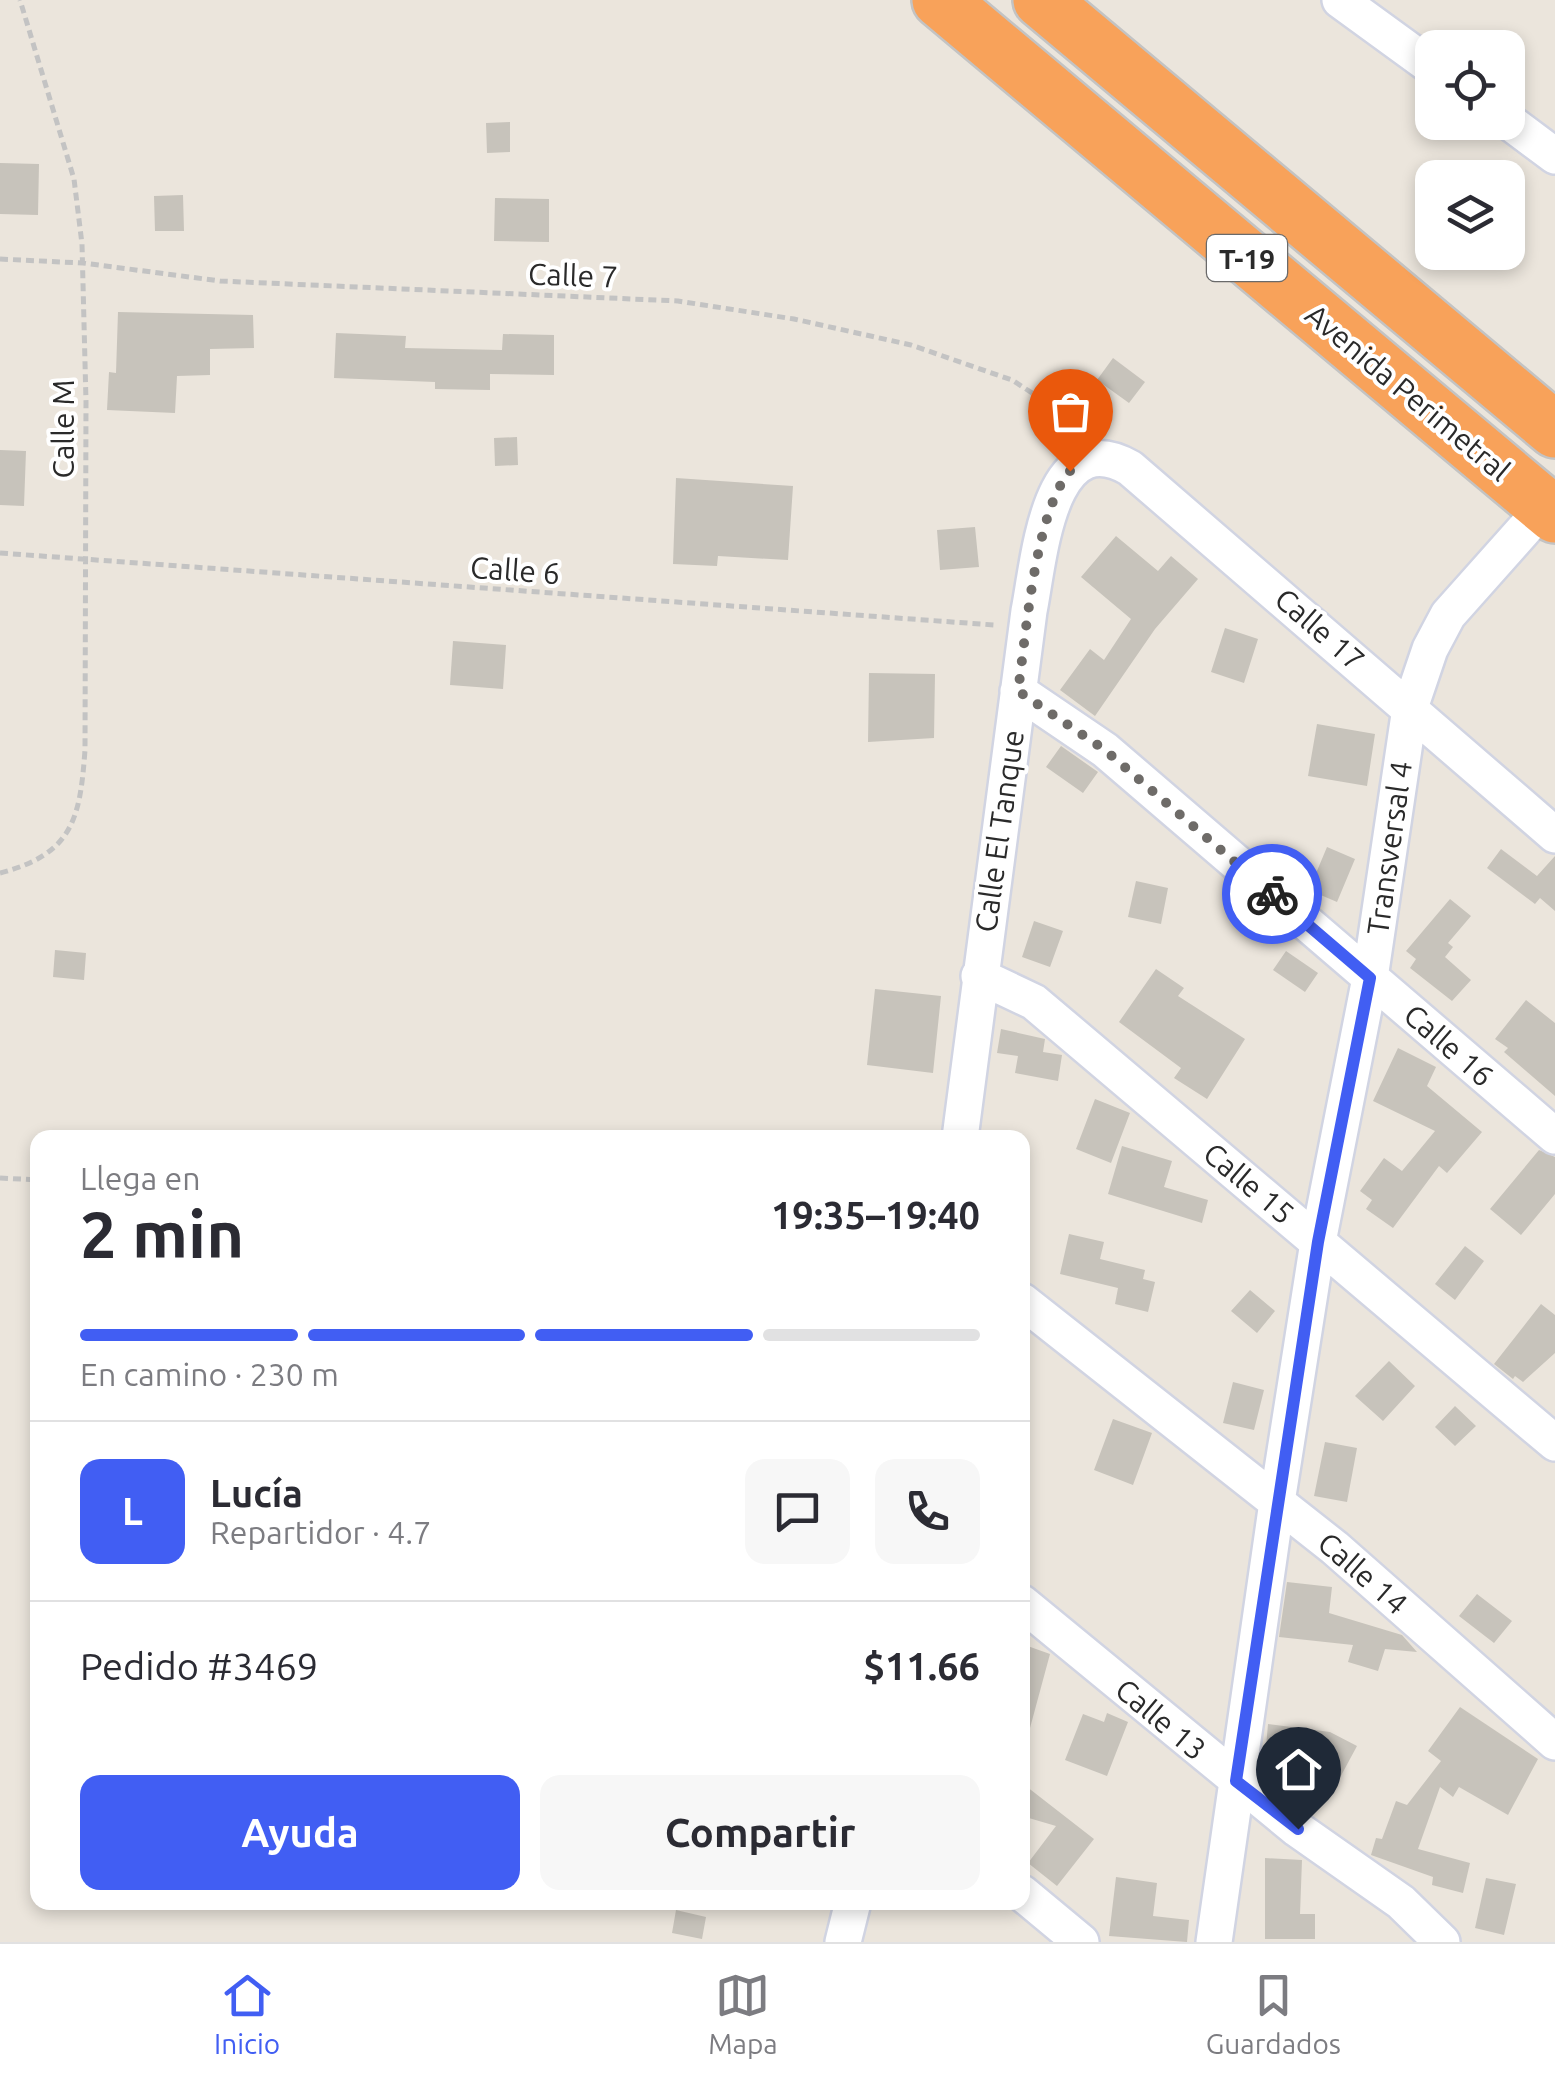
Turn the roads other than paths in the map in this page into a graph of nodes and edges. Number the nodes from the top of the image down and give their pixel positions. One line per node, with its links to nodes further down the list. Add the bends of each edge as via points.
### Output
1 (940, 0): 9 (highway, Avenida Perimetral / T-19)
2 (1041, 0): 7 (highway, T-19)
3 (1340, 0): 4 (street)
4 (1415, 55)
5 (1525, 134): 6 (street)
6 (1555, 156)
7 (1555, 430)
8 (1085, 465): 10 (street, Calle El Tanque, via 1060,484 1051,507); 11 (street, Calle 17, via 1115,460 1130,468)
9 (1550, 510): 11 (street, Transversal 4, via 1448,616)
10 (1018, 691): 13 (street, Calle El Tanque); 14 (street, Calle 16, via 1105,750)
11 (1410, 708): 12 (street, Calle 17); 14 (street, Transversal 4)
12 (1555, 836)
13 (979, 976): 15 (street, Calle El Tanque); 17 (street, Calle 15, via 1034,1002)
14 (1370, 978): 16 (street, Calle 16); 17 (street, Transversal 4)
15 (961, 1130)
16 (1555, 1136)
17 (1318, 1242): 19 (street, Calle 15); 20 (street, Transversal 4)
18 (1030, 1307): 20 (street, Calle 14)
19 (1555, 1443)
20 (1277, 1502): 22 (street, Calle 14); 23 (street, Transversal 4)
21 (1030, 1611): 23 (street, Calle 13)
22 (1555, 1742)
23 (1236, 1781): 28 (street, Transversal 4); 29 (street, Calle 13, via 1401,1902)
24 (1030, 1900): 27 (street)
25 (851, 1910): 26 (street)
26 (843, 1942)
27 (1082, 1942)
28 (1214, 1942)
29 (1442, 1942)

